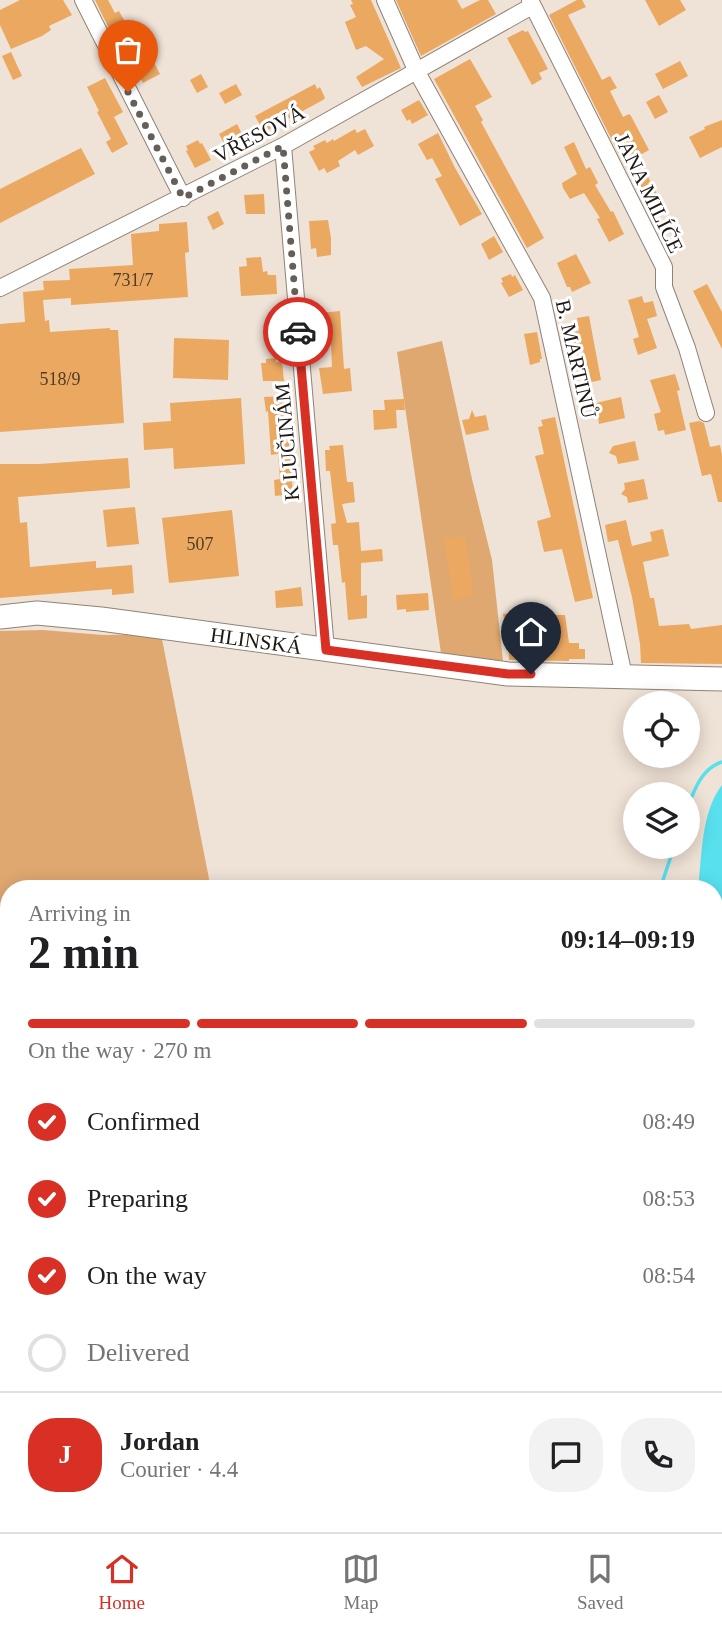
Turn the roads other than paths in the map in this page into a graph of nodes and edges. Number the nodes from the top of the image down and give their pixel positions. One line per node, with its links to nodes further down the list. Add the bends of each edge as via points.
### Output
1 (83, 0): 6 (street)
2 (385, 0): 4 (street, B. MARTINŮ)
3 (531, 3): 4 (street, VŘESOVÁ); 8 (street, JANA MILÍČE, via 664,267 664,287)
4 (417, 72): 5 (street, VŘESOVÁ); 11 (street, B. MARTINŮ, via 542,298)
5 (283, 146): 6 (street, VŘESOVÁ); 10 (street, K LUČINÁM)
6 (183, 198): 7 (street, VŘESOVÁ)
7 (0, 288)
8 (706, 413)
9 (0, 617): 10 (street, HLINSKÁ, via 37,613 101,619)
10 (326, 650): 11 (street, HLINSKÁ, via 508,674)
11 (624, 676): 12 (street, HLINSKÁ)
12 (722, 679)

